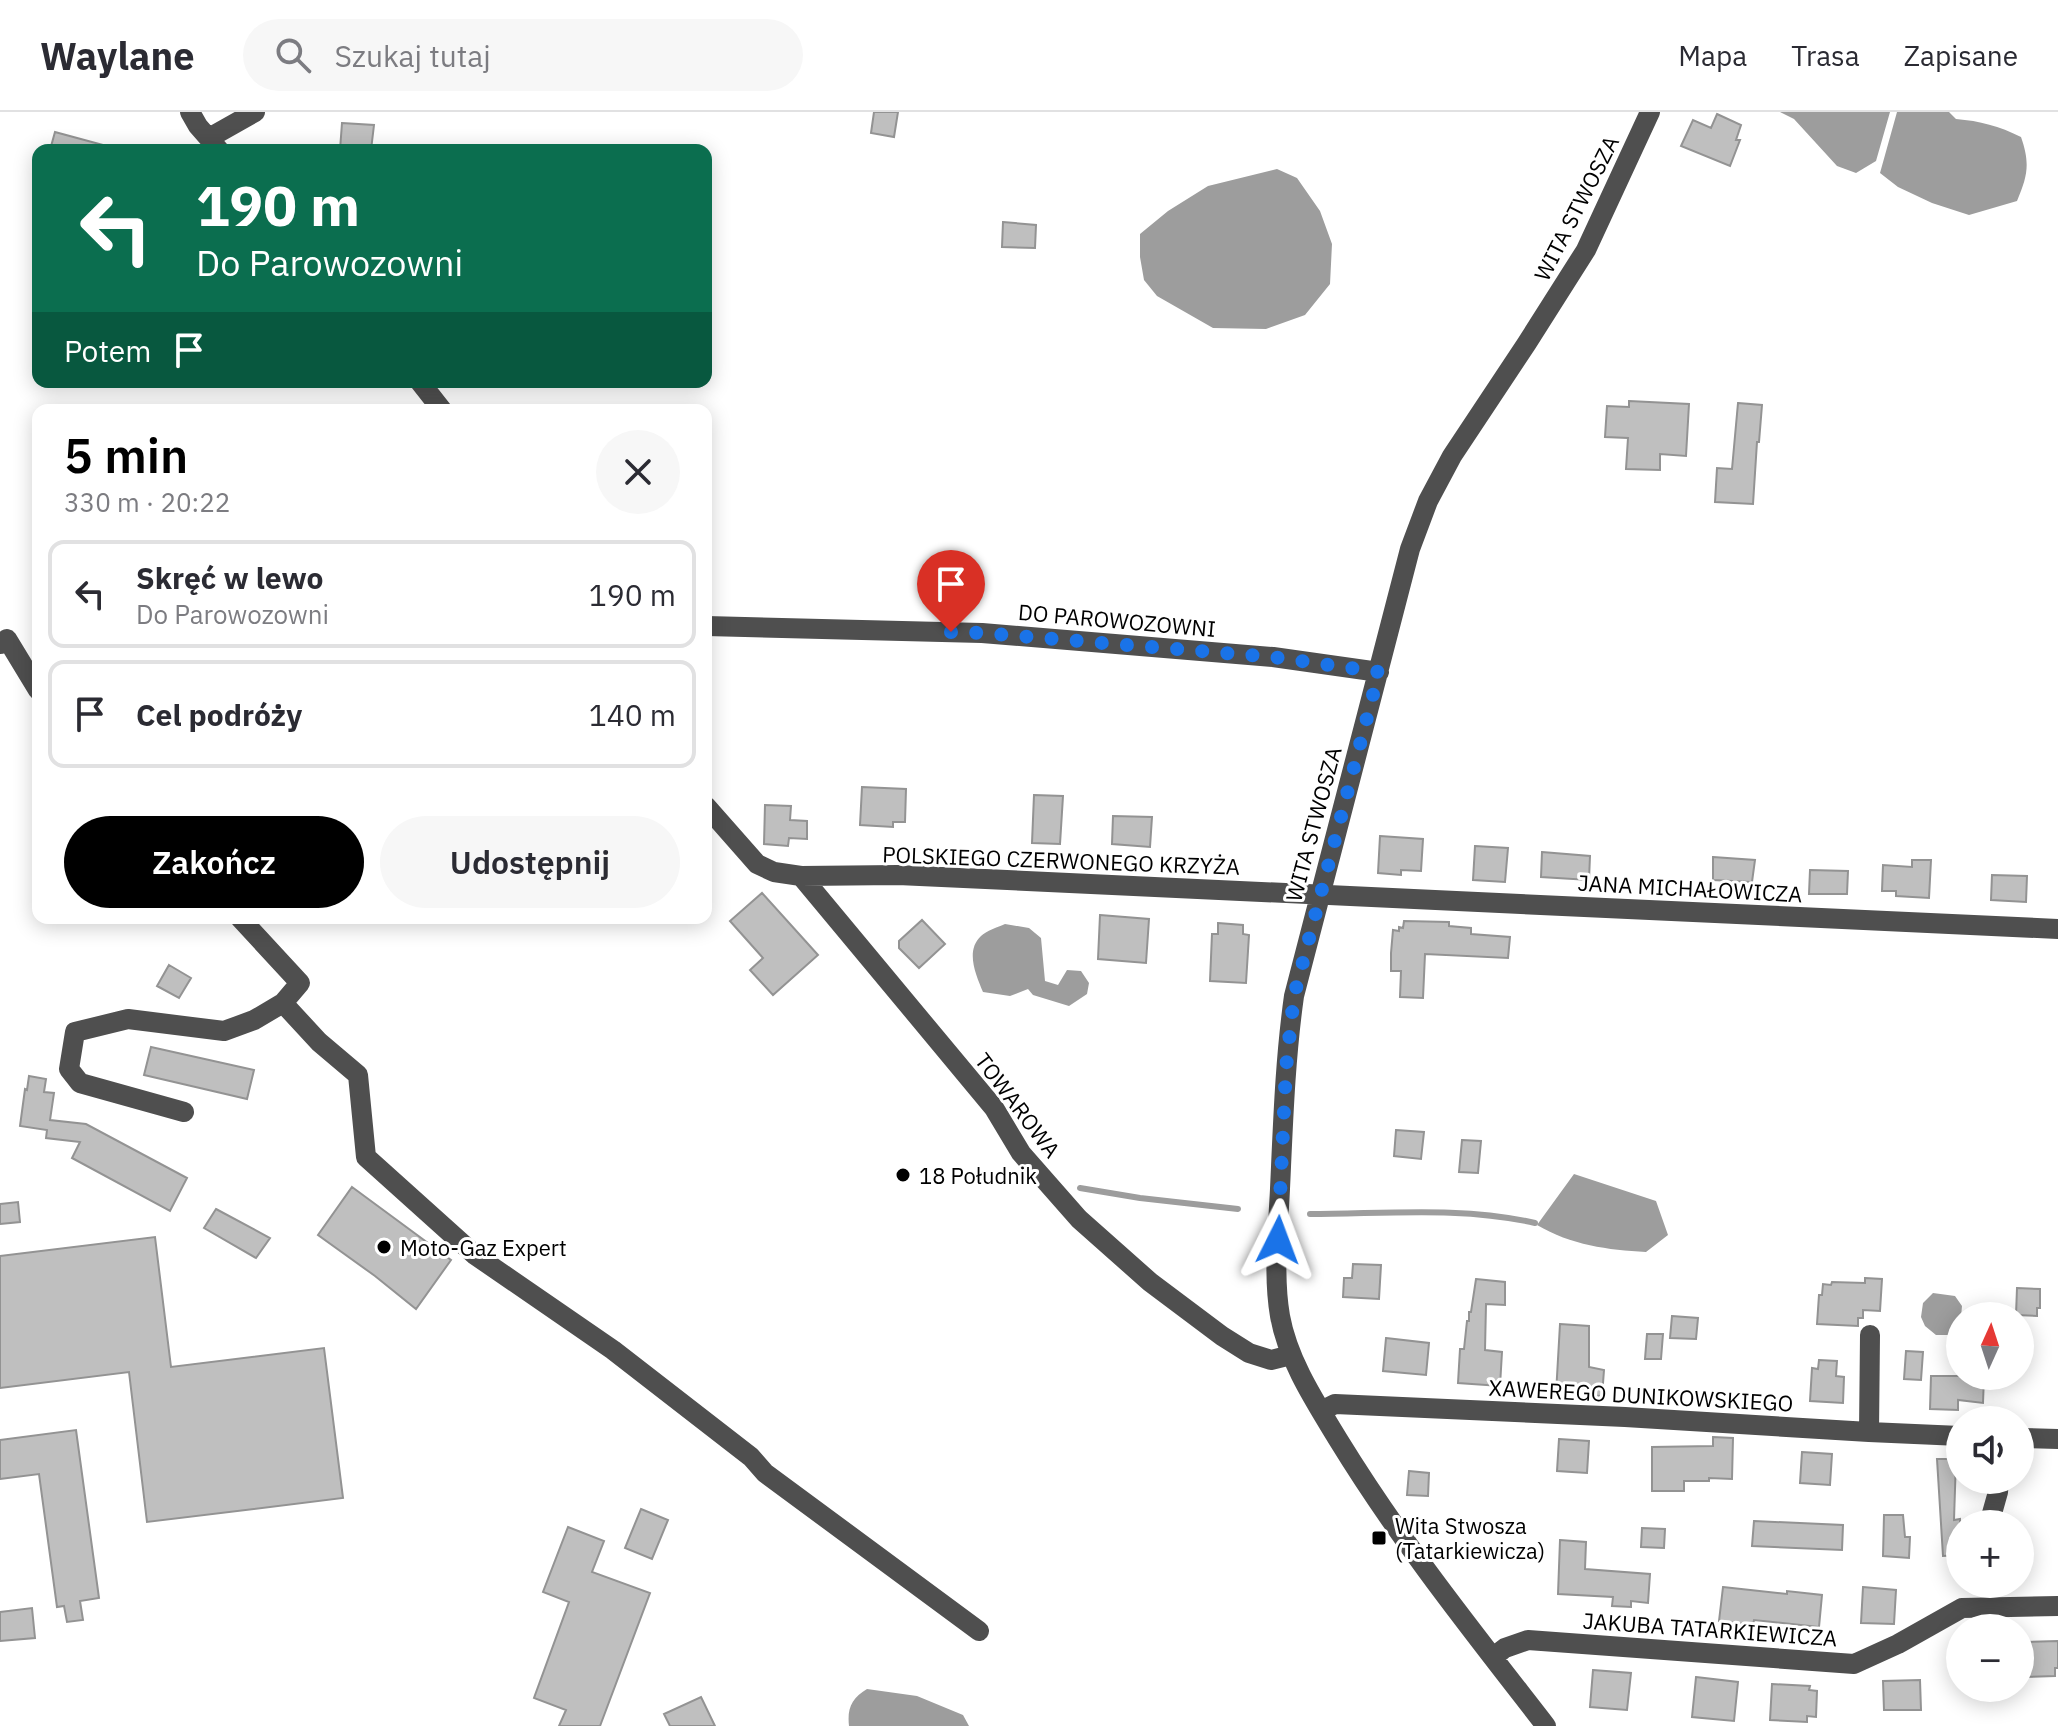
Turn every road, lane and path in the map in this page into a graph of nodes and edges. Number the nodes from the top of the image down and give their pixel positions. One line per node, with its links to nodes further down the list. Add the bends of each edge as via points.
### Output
1 (190, 112): 4 (street)
2 (255, 112): 4 (street)
3 (1641, 114): 9 (street, WITA STWOSZA, via 1586,250 1428,501 1410,549)
4 (214, 144)
5 (425, 388): 6 (street)
6 (437, 404)
7 (712, 626): 9 (street, DO PAROWOZOWNI, via 982,633 1273,657)
8 (0, 644): 10 (street, via 7,639)
9 (1379, 672): 13 (street, WITA STWOSZA)
10 (32, 680)
11 (712, 813): 12 (street, via 757,864)
12 (801, 876): 13 (street, POLSKIEGO CZERWONEGO KRZYŻA, via 898,875); 19 (street, TOWAROWA, via 1079,1219 1222,1336 1271,1360)
13 (1319, 895): 15 (street, JANA MICHAŁOWICZA); 19 (street, WITA STWOSZA, via 1294,996 1285,1082 1277,1269 1280,1316)
14 (246, 924): 16 (street, via 300,983)
15 (2058, 929)
16 (283, 1003): 17 (street, via 224,1031 128,1019 75,1032 69,1069 80,1083); 26 (street, via 358,1075 366,1157 431,1216 475,1255 613,1350 765,1473)
17 (184, 1112)
18 (1870, 1335): 21 (street)
19 (1291, 1355): 20 (street, WITA STWOSZA)
20 (1321, 1411): 21 (street, XAWEREGO DUNIKOWSKIEGO, via 1335,1404); 27 (street, WITA STWOSZA, via 1401,1537)
21 (1869, 1432): 22 (street, XAWEREGO DUNIKOWSKIEGO)
22 (1946, 1435)
23 (2034, 1438): 24 (street)
24 (2058, 1439)
25 (2058, 1606): 27 (street, JAKUBA TATARKIEWICZA, via 1962,1608 1854,1664 1528,1640)
26 (979, 1631)
27 (1493, 1657): 28 (street, WITA STWOSZA)
28 (1546, 1726)

